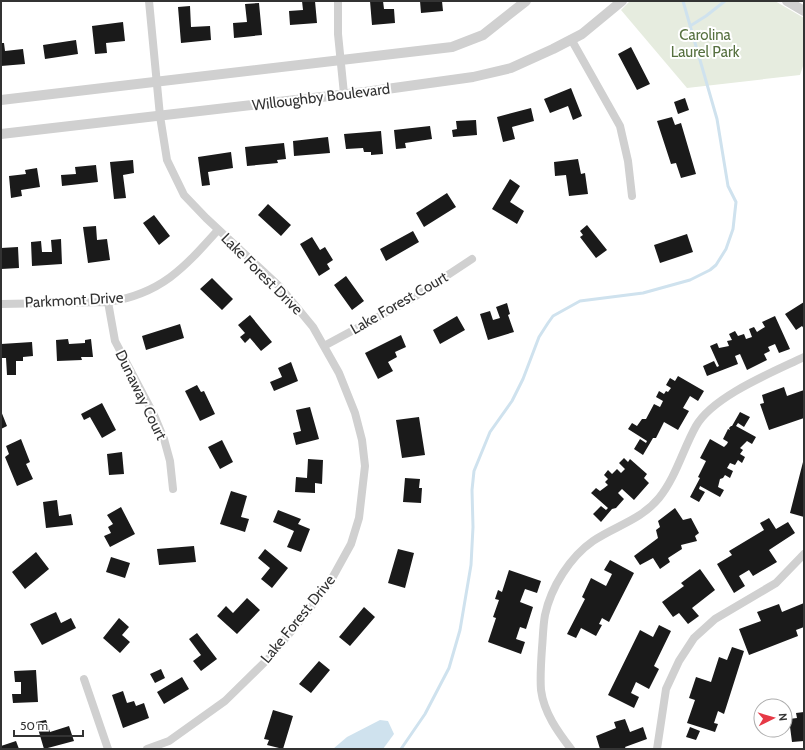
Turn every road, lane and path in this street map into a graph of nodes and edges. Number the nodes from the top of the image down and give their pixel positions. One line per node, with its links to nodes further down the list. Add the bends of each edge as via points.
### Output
1 (149, 1): 9 (street, Lake Forest Drive)
2 (338, 1): 8 (street)
3 (526, 1): 8 (street, via 483,35 452,47)
4 (622, 1): 7 (street, Willoughby Boulevard, via 582,34)
5 (786, 1): 6 (street)
6 (804, 12)
7 (570, 39): 10 (street, Willoughby Boulevard, via 511,68 473,78); 14 (street, via 620,126)
8 (340, 59): 9 (street); 10 (street)
9 (157, 82): 11 (street); 12 (street, Lake Forest Drive)
10 (344, 94): 12 (street, Willoughby Boulevard)
11 (1, 100)
12 (160, 116): 13 (street, Willoughby Boulevard); 15 (street, Lake Forest Drive, via 167,160 184,195)
13 (1, 134)
14 (632, 196)
15 (218, 230): 17 (street, Parkmont Drive, via 169,280 126,300); 19 (street, Lake Forest Drive, via 280,287 313,327)
16 (472, 259): 19 (street, Lake Forest Court, via 413,298)
17 (108, 302): 18 (street, Parkmont Drive); 21 (street, Dunaway Court, via 115,341 164,439 170,461)
18 (1, 304)
19 (324, 346): 25 (street, Lake Forest Drive, via 356,413 362,440 365,466 363,490 359,518 351,544 330,582 271,656 225,701 169,741)
20 (804, 357): 26 (street, via 728,396 708,410 696,425 676,471 659,498 635,519 593,541 574,558 559,579 546,614 540,668 542,692 552,723)
21 (173, 489)
22 (804, 554): 27 (street, via 776,582 715,618 694,638 679,661 666,689)
23 (84, 679): 24 (street)
24 (108, 749)
25 (147, 749)
26 (571, 749)
27 (657, 749)

